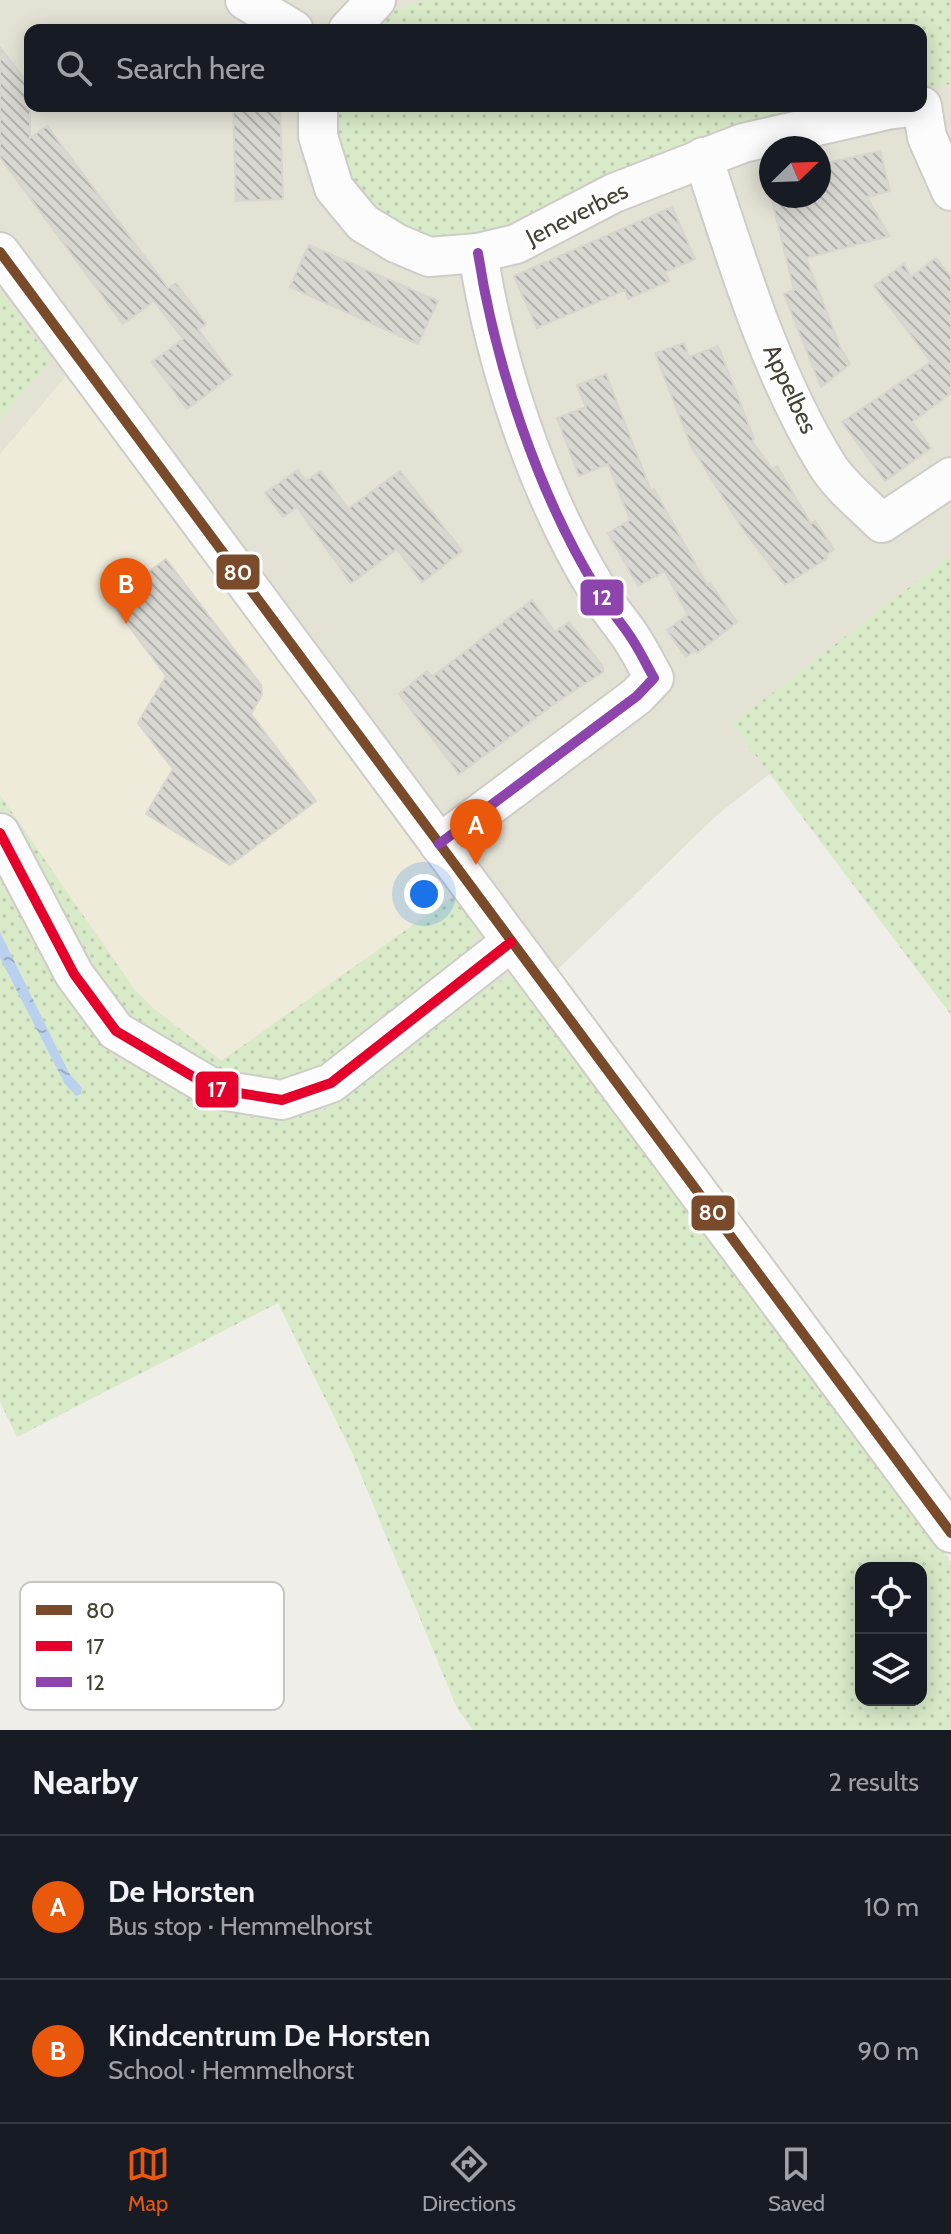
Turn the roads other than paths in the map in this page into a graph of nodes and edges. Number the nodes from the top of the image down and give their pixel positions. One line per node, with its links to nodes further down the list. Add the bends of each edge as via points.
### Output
1 (245, 0): 3 (street)
2 (376, 0): 4 (street)
3 (284, 24)
4 (354, 24)
5 (951, 98): 6 (street, Jeneverbes)
6 (927, 104)
7 (318, 112): 13 (street, Jeneverbes, via 318,136 334,188 363,223 429,257)
8 (878, 112): 10 (street, Jeneverbes)
9 (921, 112): 11 (street)
10 (703, 157): 13 (street, Jeneverbes, via 614,193 516,244); 14 (street, Appelbes, via 762,326 828,467 882,523)
11 (951, 191)
12 (0, 252): 16 (street)
13 (478, 253): 16 (street, via 508,385 538,470 598,591 654,678)
14 (951, 477)
15 (0, 833): 17 (street, via 74,974 116,1031 214,1089 282,1100 331,1083)
16 (439, 844): 17 (street)
17 (511, 942): 18 (street)
18 (951, 1533)

